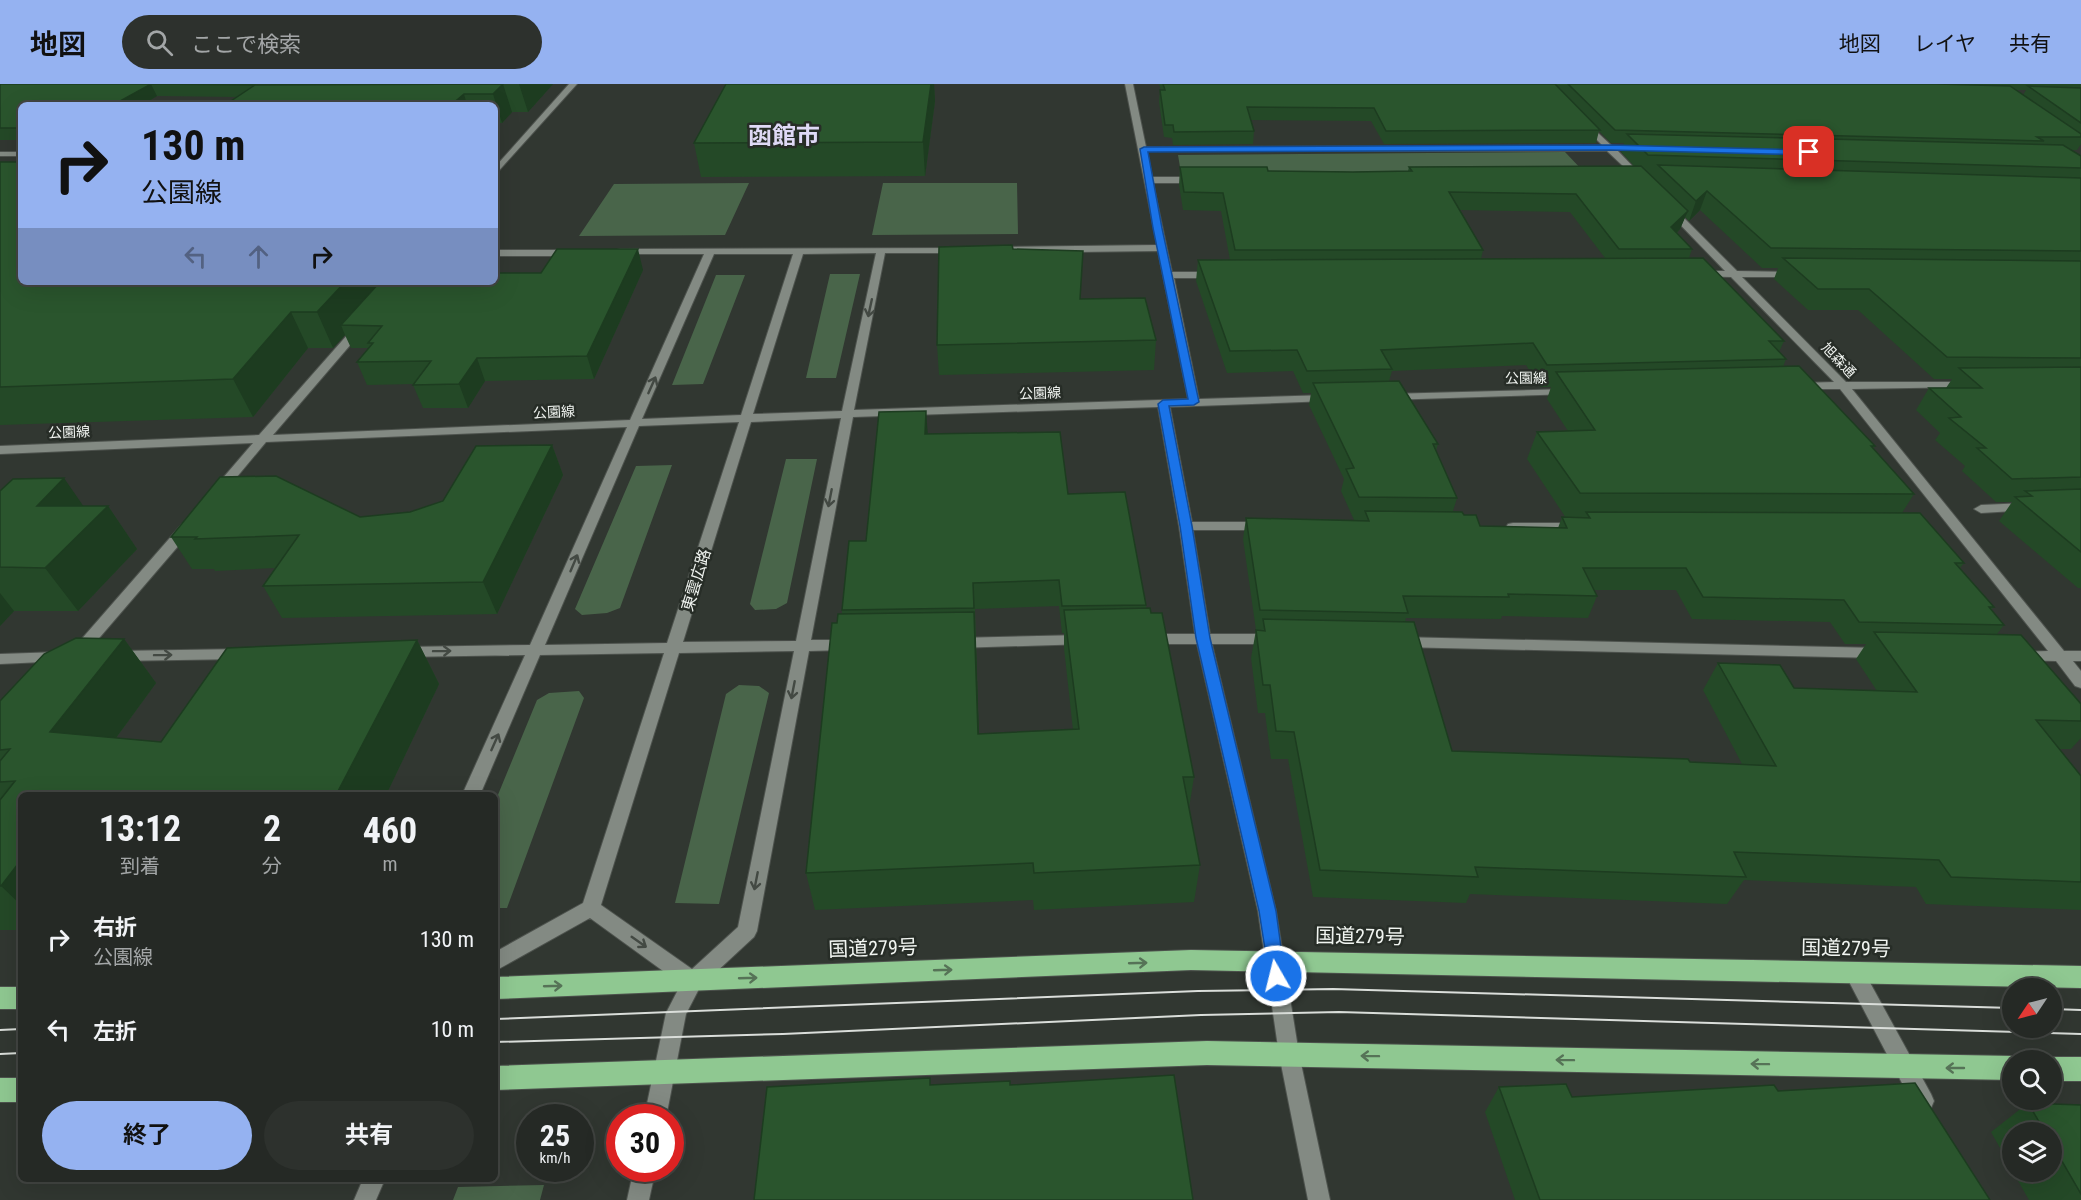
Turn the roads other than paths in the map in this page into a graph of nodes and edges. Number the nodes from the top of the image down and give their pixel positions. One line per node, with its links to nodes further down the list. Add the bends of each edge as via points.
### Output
1 (573, 84): 8 (street)
2 (1129, 84): 6 (street)
3 (1576, 114): 4 (street, 旭森通)
4 (1610, 147): 5 (street); 6 (street); 23 (street, 旭森通)
5 (1647, 148)
6 (1144, 149): 12 (street)
7 (498, 153): 8 (street)
8 (511, 153): 11 (street)
9 (0, 154): 10 (street)
10 (18, 154)
11 (498, 168)
12 (1150, 180): 13 (street); 14 (street)
13 (1211, 180)
14 (1163, 248): 17 (street); 26 (street)
15 (881, 250): 16 (street); 18 (street); 37 (street, one-way to 37)
16 (967, 250)
17 (990, 250)
18 (799, 251): 19 (street); 38 (street, 東雲広路)
19 (710, 252): 22 (street); 39 (street, one-way to 19)
20 (498, 253): 21 (street)
21 (588, 253)
22 (612, 253)
23 (1734, 273): 24 (street); 25 (street); 30 (street, 旭森通)
24 (1687, 274)
25 (1806, 274)
26 (1169, 275): 27 (street); 35 (street)
27 (1228, 275)
28 (366, 320): 40 (street)
29 (1975, 384): 30 (street)
30 (1843, 385): 31 (street); 64 (street, 旭森通)
31 (1787, 387)
32 (1586, 392): 33 (street, 公園線)
33 (1372, 397)
34 (1336, 398): 35 (street, 公園線)
35 (1194, 402): 36 (street, 公園線)
36 (1163, 404): 37 (street, 公園線); 44 (street)
37 (848, 414): 38 (street, 公園線); 55 (street, one-way to 55)
38 (745, 419): 39 (street, 公園線); 56 (street, 東雲広路)
39 (633, 423): 40 (street, 公園線); 57 (street, one-way to 39)
40 (261, 440): 41 (street, 公園線); 63 (street)
41 (0, 450)
42 (2037, 507): 43 (street)
43 (1981, 509)
44 (1186, 526): 45 (street); 48 (street)
45 (1282, 526)
46 (1498, 527): 47 (street)
47 (1594, 527)
48 (1203, 638): 49 (street); 51 (street); 71 (street, via 1268,911)
49 (1132, 639)
50 (1097, 640): 53 (street)
51 (1286, 640)
52 (1382, 642): 59 (street)
53 (943, 643)
54 (861, 644): 55 (street)
55 (802, 645): 56 (street); 74 (street, one-way to 74, via 747,931)
56 (675, 647): 57 (street); 69 (street, 東雲広路)
57 (536, 650): 58 (street, one-way to 57); 68 (street, one-way to 57)
58 (394, 652)
59 (1894, 653)
60 (252, 654): 63 (street, one-way to 60)
61 (2001, 656): 64 (street)
62 (2081, 656): 64 (street)
63 (74, 657): 65 (street); 66 (street)
64 (2061, 657): 67 (street, 旭森通)
65 (0, 658)
66 (60, 674)
67 (2081, 682)
68 (472, 792)
69 (591, 908): 70 (street); 74 (street, one-way to 74)
70 (498, 960)
71 (1273, 961): 72 (highway, 国道279号); 74 (highway, 国道279号, one-way to 71, via 1191,960); 78 (street)
72 (1855, 974): 73 (highway, 国道279号); 79 (street)
73 (2081, 977)
74 (693, 981): 75 (highway, 国道279号, one-way to 74); 83 (street, via 676,1013)
75 (498, 988)
76 (0, 998): 77 (highway)
77 (18, 998)
78 (1289, 1054): 79 (highway, one-way to 78); 83 (highway, via 1207,1053); 93 (street)
79 (1904, 1068): 80 (highway, one-way to 79); 88 (street)
80 (2002, 1068)
81 (2062, 1069): 82 (highway)
82 (2081, 1069)
83 (664, 1073): 84 (highway); 87 (street)
84 (498, 1078)
85 (18, 1089): 86 (highway)
86 (0, 1090)
87 (658, 1104)
88 (1933, 1119)
89 (373, 1182): 91 (street)
90 (642, 1182): 92 (street)
91 (365, 1200)
92 (638, 1200)
93 (1319, 1200)

